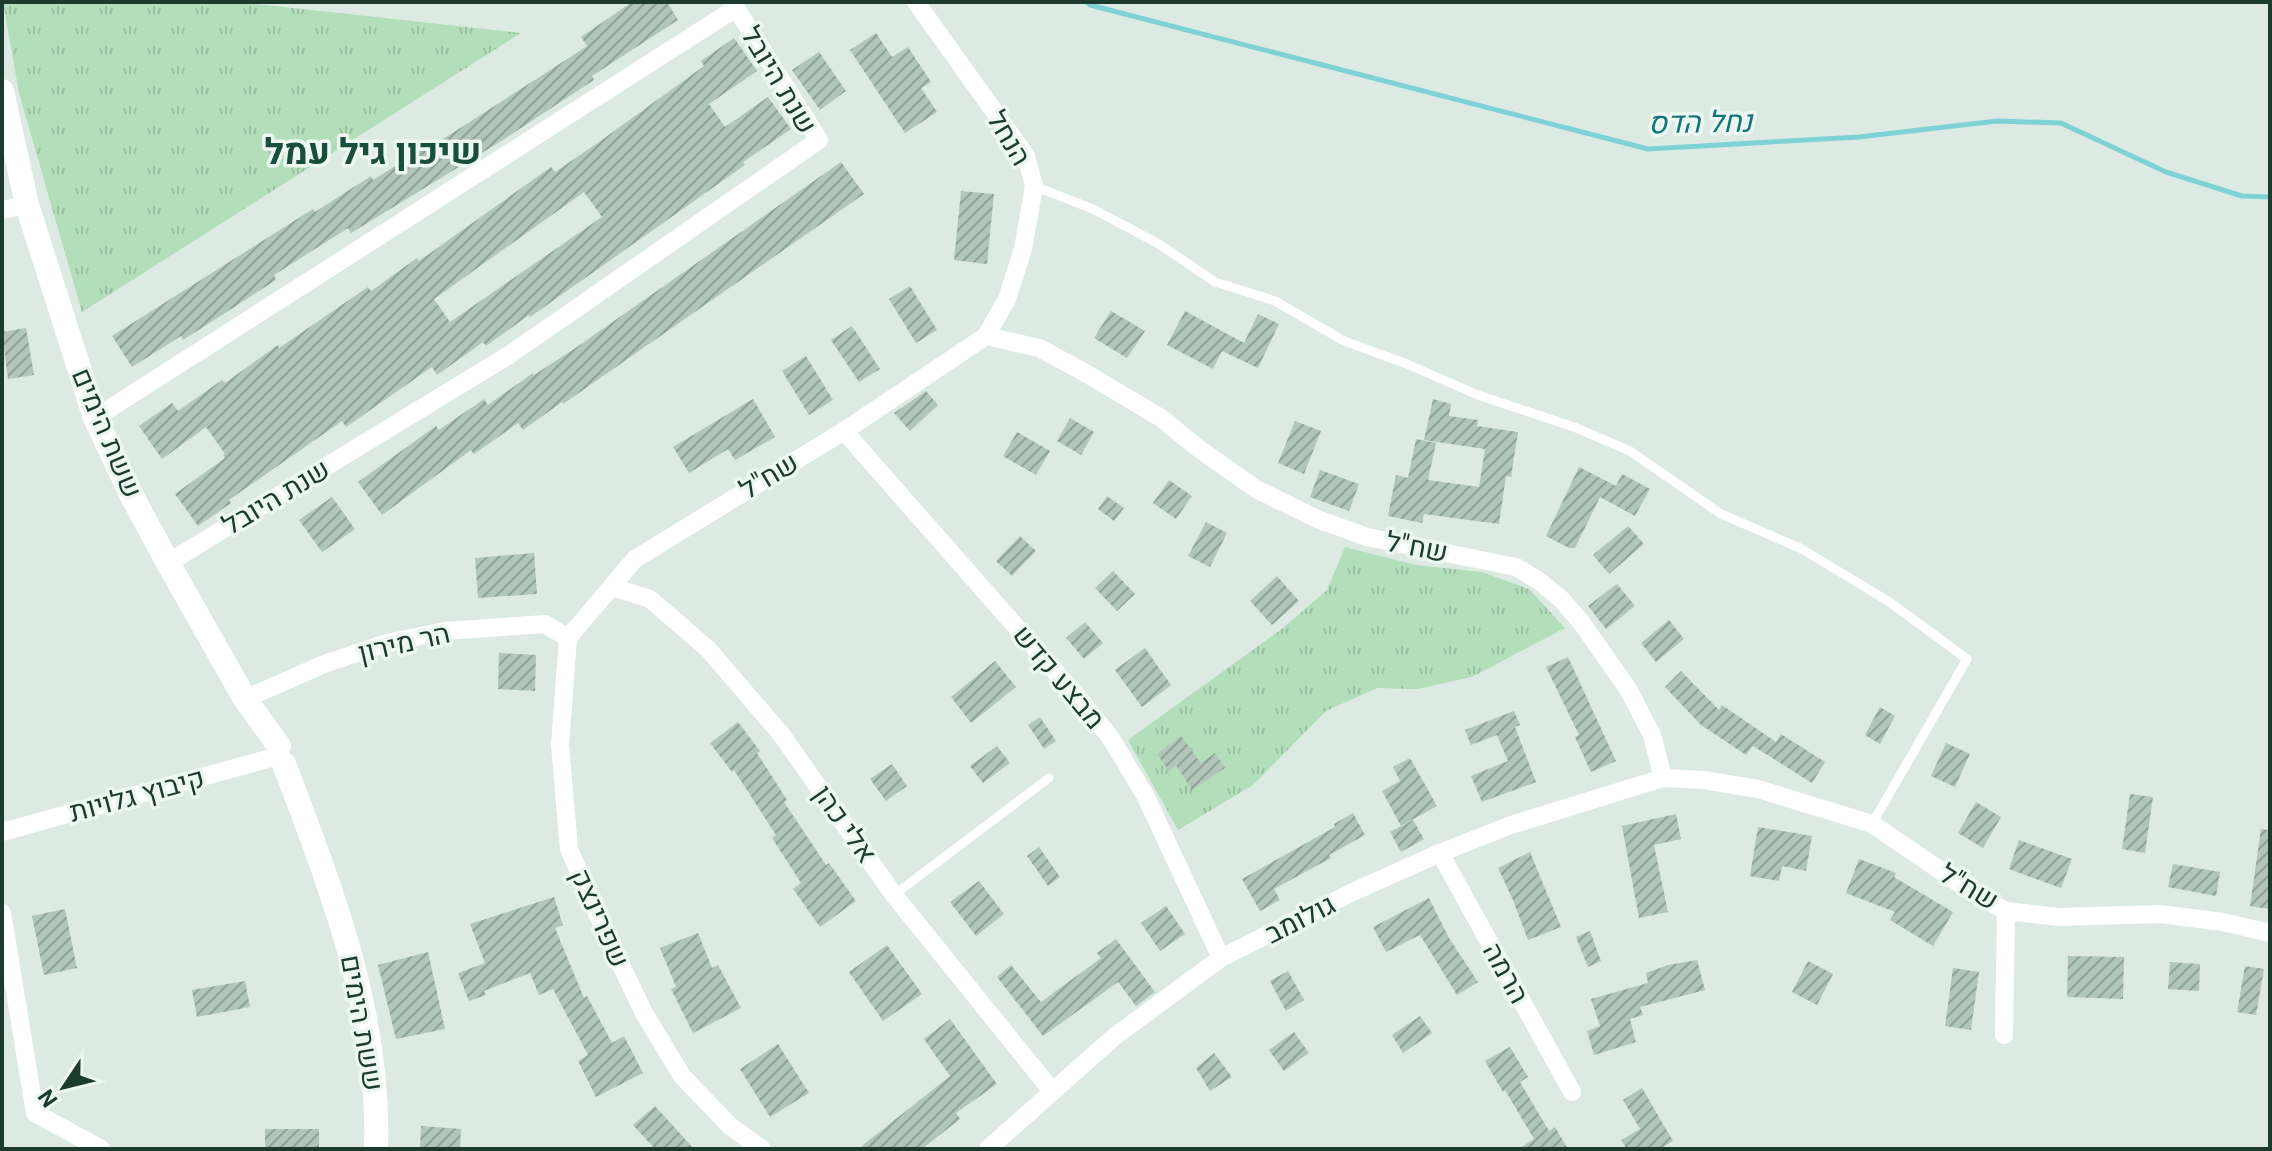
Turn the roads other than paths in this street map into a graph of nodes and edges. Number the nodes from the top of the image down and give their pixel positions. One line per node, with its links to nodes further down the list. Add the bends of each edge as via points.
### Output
1 (916, 2): 3 (street, הנחל, via 1026,156)
2 (2, 91): 4 (street, ששת הימים)
3 (1034, 186): 6 (street, הנחל, via 1011,287); 16 (lane, via 1093,209 1215,282 1275,301 1344,341 1630,451 1721,514 1800,548 1888,601 1967,659)
4 (27, 205): 5 (street); 7 (street, ששת הימים)
5 (2, 210)
6 (986, 336): 8 (street, שח"ל); 15 (street, שח"ל, via 1039,348 1082,371 1161,418 1256,489 1317,519 1367,537 1516,567 1539,581 1581,622 1628,689 1652,735)
7 (95, 418): 9 (street, ששת הימים); 9 (street, שנת היובל, via 736,8 819,140 509,355)
8 (844, 431): 10 (street, שח"ל, via 635,559); 23 (street, מבצע קדש, via 1110,737 1145,795)
9 (168, 563): 12 (street, ששת הימים)
10 (612, 587): 11 (street, שח"ל); 19 (street, אלי כהן, via 650,599 708,649 781,734)
11 (568, 638): 12 (street, הר מירון, via 545,624 445,631 324,664); 29 (street, שפרינצק, via 560,745 569,849 644,1013 682,1076 730,1126)
12 (245, 699): 13 (street, ששת הימים)
13 (278, 756): 17 (street, קיבוץ גלויות); 28 (street, ששת הימים, via 341,917 361,998 377,1106)
14 (1049, 778): 19 (lane)
15 (1663, 778): 16 (street, שח"ל, via 1758,789); 18 (street, גולומב)
16 (1872, 824): 20 (street, שח"ל)
17 (2, 832)
18 (1440, 853): 23 (street, גולומב); 26 (street, הרמה)
19 (894, 895): 25 (street, אלי כהן)
20 (2006, 911): 22 (street, שח"ל, via 2059,917 2160,914); 24 (street)
21 (2, 913): 27 (street, via 35,1113)
22 (2270, 933)
23 (1221, 958): 25 (street, גולומב, via 1114,1037)
24 (2004, 1035)
25 (1052, 1091): 30 (street, גולומב)
26 (1572, 1092)
27 (101, 1149)
28 (376, 1149)
29 (762, 1149)
30 (988, 1149)

